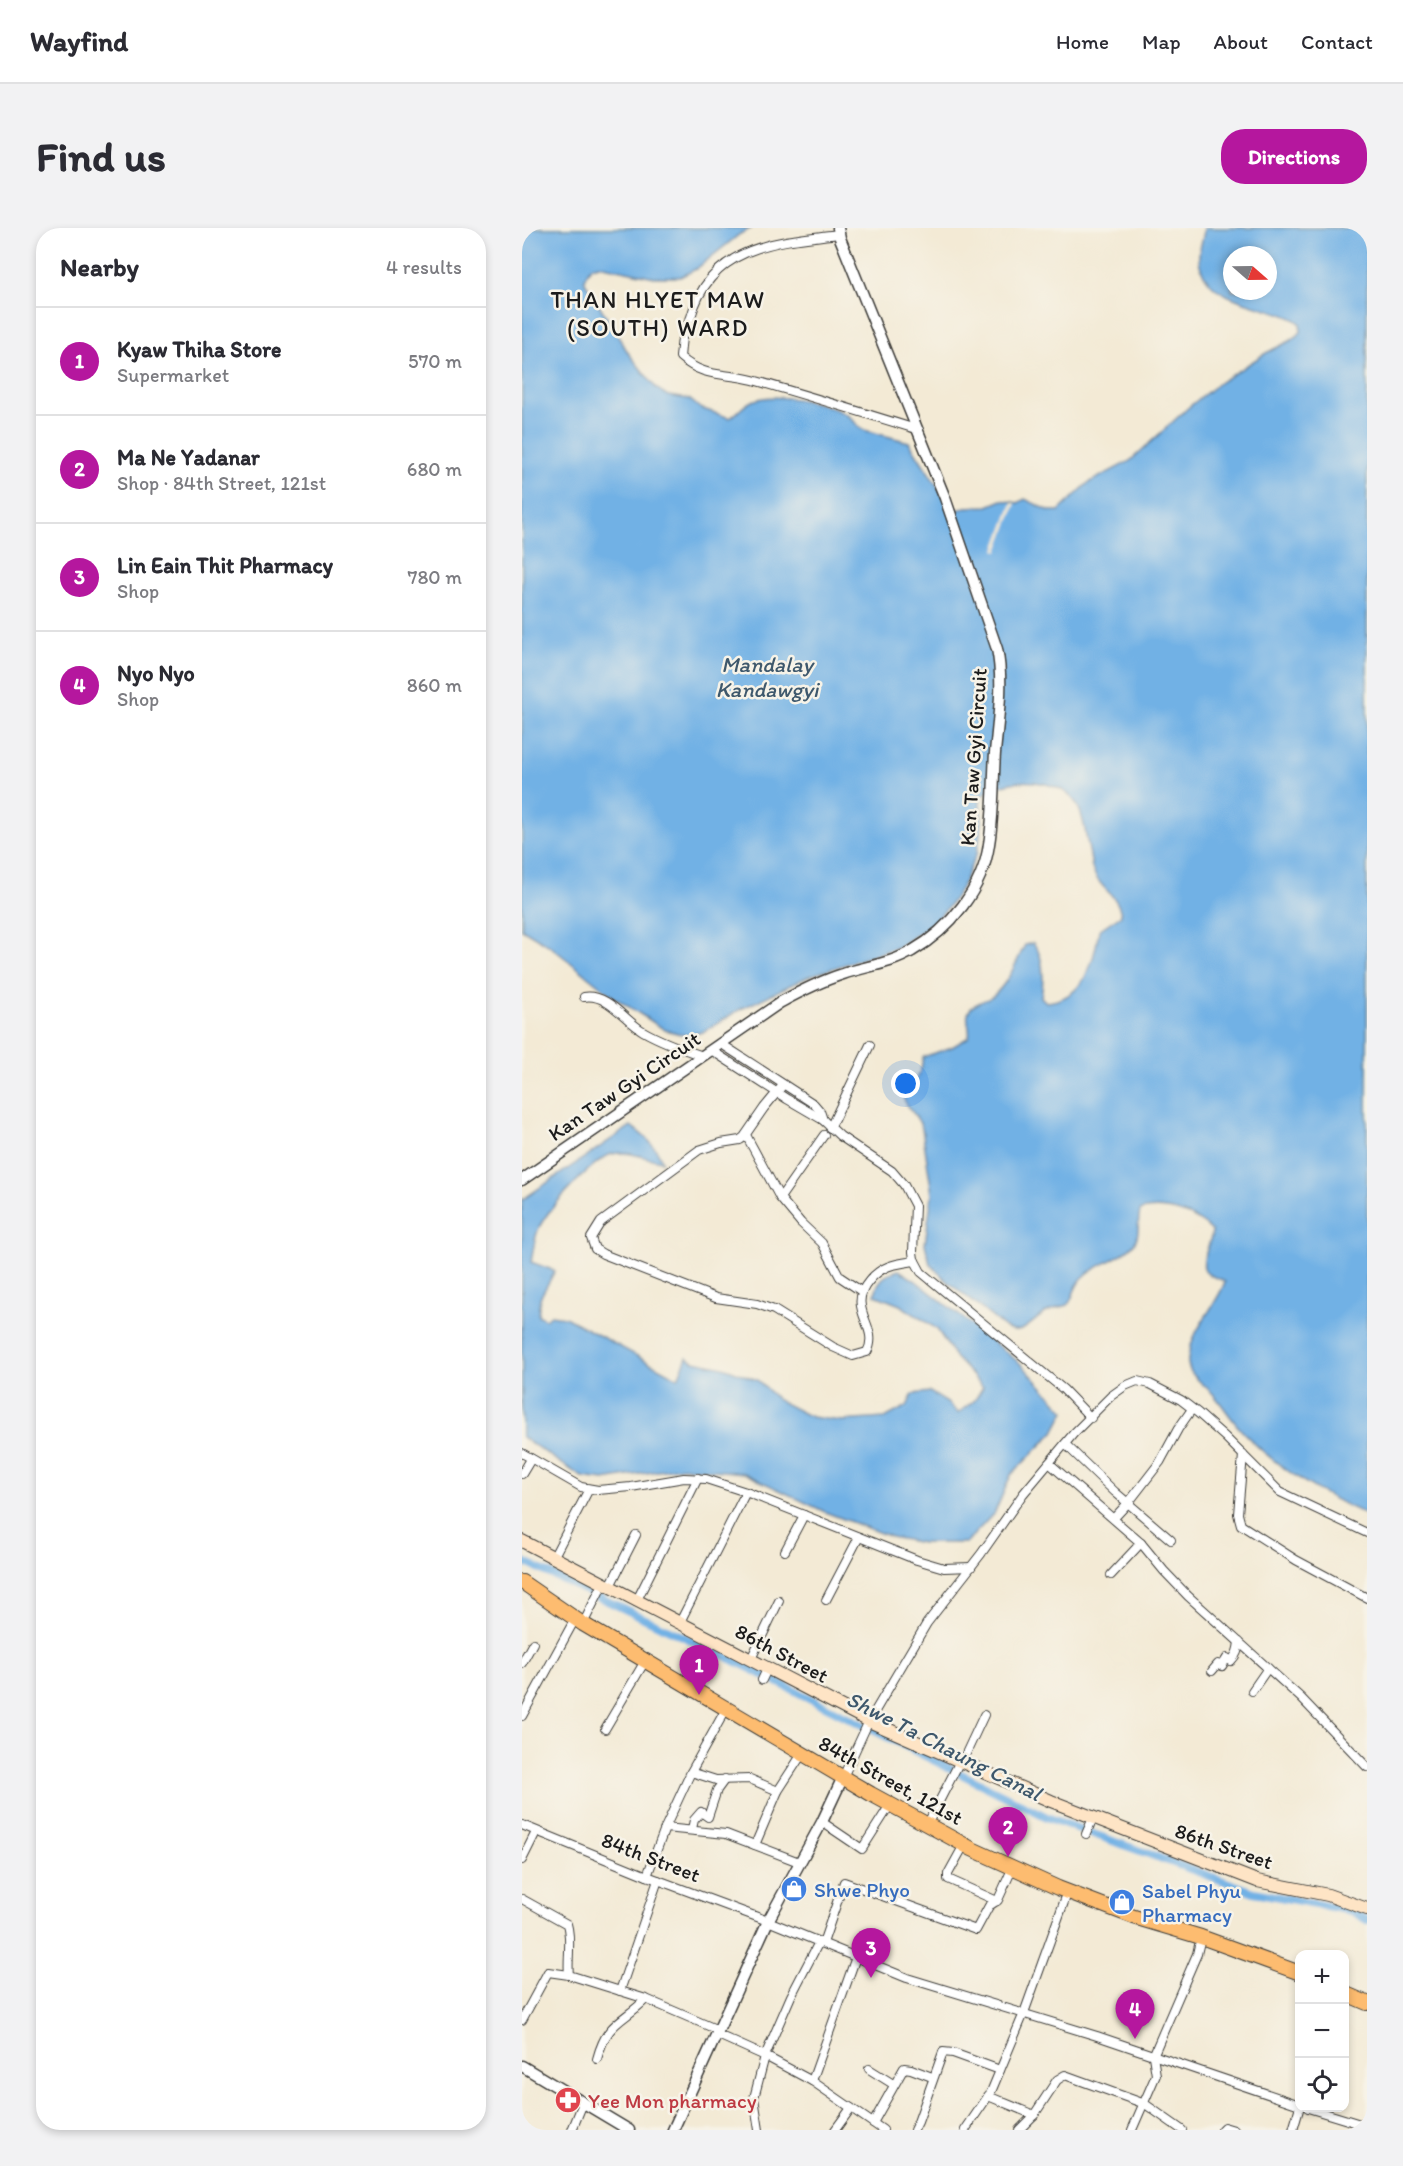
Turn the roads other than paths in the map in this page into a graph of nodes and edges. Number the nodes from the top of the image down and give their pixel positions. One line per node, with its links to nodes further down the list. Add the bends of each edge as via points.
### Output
1 (838, 231): 2 (street, Kan Taw Gyi Circuit); 2 (street, via 750,250 717,269 693,307 683,333 680,357 692,368 746,378)
2 (919, 430): 5 (street, Kan Taw Gyi Circuit, via 1000,663 991,827 985,860 960,910 910,953 805,988)
3 (584, 997): 5 (street, via 609,1003 641,1029 672,1046)
4 (870, 1045): 9 (street)
5 (712, 1050): 6 (street); 7 (street); 11 (street, Kan Taw Gyi Circuit)
6 (783, 1085): 7 (street); 8 (street, via 814,1104)
7 (777, 1093): 8 (street); 10 (street)
8 (823, 1120): 9 (street)
9 (827, 1132): 12 (street); 13 (street, via 892,1171 909,1193 915,1214)
10 (746, 1135): 12 (street); 14 (street, via 699,1150 601,1222 592,1234 598,1252 716,1298 774,1310 853,1356 867,1352 870,1343)
11 (522, 1180)
12 (780, 1198): 14 (street, via 822,1243 840,1277)
13 (915, 1261): 14 (street, via 885,1266); 16 (street, via 927,1279 1063,1389)
14 (861, 1291)
15 (1192, 1409): 16 (street, via 1165,1391 1137,1381 1111,1396); 19 (street); 26 (street, via 1160,1462)
16 (1091, 1418): 17 (street)
17 (1065, 1444): 21 (street); 26 (street)
18 (522, 1453): 20 (street)
19 (1243, 1455): 29 (street, via 1280,1492); 42 (street, via 1238,1514 1241,1525)
20 (531, 1459): 22 (street); 24 (street)
21 (1049, 1462): 28 (street); 37 (street)
22 (522, 1474)
23 (698, 1478): 24 (street); 25 (street); 45 (street)
24 (589, 1489): 36 (street)
25 (746, 1492): 27 (street); 47 (street)
26 (1129, 1502): 28 (street); 32 (street)
27 (804, 1515): 31 (street); 35 (street)
28 (1113, 1518): 34 (street)
29 (1367, 1533)
30 (636, 1535): 41 (street)
31 (859, 1536): 37 (street, via 944,1568); 43 (street)
32 (1172, 1540)
33 (522, 1541): 36 (main road, 86th Street)
34 (1141, 1543): 38 (street); 48 (street, via 1172,1580)
35 (785, 1551)
36 (553, 1558): 41 (main road, 86th Street)
37 (971, 1567): 59 (street, via 927,1623)
38 (1112, 1575)
39 (522, 1581): 46 (main road, 84th Street, 121st)
40 (1367, 1587): 42 (street)
41 (602, 1591): 45 (main road, 86th Street); 46 (street)
42 (1364, 1597)
43 (826, 1599)
44 (779, 1601): 50 (street)
45 (636, 1602): 47 (main road, 86th Street)
46 (579, 1622): 51 (main road, 84th Street, 121st); 58 (street)
47 (680, 1622): 50 (main road, 86th Street)
48 (1239, 1642): 53 (street); 54 (street, via 1234,1658 1227,1658)
49 (533, 1643): 52 (street)
50 (751, 1659): 59 (main road, 86th Street, via 765,1675)
51 (645, 1661): 56 (main road, 84th Street, 121st); 60 (street)
52 (522, 1663)
53 (1268, 1668): 55 (street); 63 (street)
54 (1212, 1671)
55 (1252, 1691)
56 (726, 1709): 61 (main road, 84th Street, 121st); 64 (street)
57 (984, 1715): 62 (street)
58 (522, 1716)
59 (869, 1722): 62 (main road, 86th Street); 65 (street)
60 (605, 1729)
61 (802, 1754): 65 (main road, 84th Street, 121st); 67 (street)
62 (960, 1763): 71 (street); 85 (main road, 86th Street, via 1089,1826 1257,1881 1335,1897)
63 (1367, 1767)
64 (691, 1772): 66 (street); 72 (street)
65 (843, 1778): 68 (main road, 84th Street, 121st); 69 (street)
66 (725, 1779): 67 (street, via 750,1779); 73 (street, via 708,1817 701,1812)
67 (778, 1791): 75 (street)
68 (890, 1805): 69 (street, via 862,1849); 71 (main road, 84th Street, 121st)
69 (822, 1822): 78 (street)
70 (522, 1825): 74 (street, 84th Street)
71 (927, 1825): 76 (main road, 84th Street, 121st)
72 (665, 1828): 73 (street); 80 (street)
73 (692, 1829): 75 (street, via 726,1834)
74 (536, 1832): 77 (street); 80 (street, 84th Street)
75 (755, 1845): 78 (street)
76 (963, 1845): 79 (main road, 84th Street, 121st); 84 (street, via 948,1879)
77 (522, 1860)
78 (799, 1862): 86 (street)
79 (1012, 1867): 82 (main road, 84th Street, 121st); 84 (street)
80 (647, 1876): 81 (street, 84th Street)
81 (658, 1880): 86 (street, 84th Street); 92 (street)
82 (1068, 1891): 87 (main road, 84th Street, 121st, via 1134,1917); 96 (street)
83 (522, 1899): 91 (street, via 567,1924)
84 (997, 1901): 88 (street, via 989,1906 976,1930 844,1882)
85 (1367, 1909)
86 (768, 1921): 88 (street, 84th Street); 98 (street)
87 (1202, 1937): 90 (main road, 84th Street, 121st); 100 (street)
88 (821, 1943): 89 (street, 84th Street); 99 (street, via 791,1996)
89 (856, 1957): 96 (street, 84th Street, via 937,1988); 106 (street)
90 (1295, 1972)
91 (569, 1975): 92 (street); 97 (street, via 548,1972)
92 (620, 1990): 94 (street)
93 (1349, 1995): 95 (main road)
94 (646, 1999): 98 (street); 101 (street, via 609,2031)
95 (1367, 2003)
96 (1024, 2013): 100 (street, 84th Street); 104 (street)
97 (522, 2020)
98 (717, 2032): 99 (street); 120 (street)
99 (765, 2056): 106 (street); 121 (street, via 754,2098)
100 (1154, 2056): 110 (street, via 1156,2075); 111 (street, 84th Street)
101 (597, 2059)
102 (522, 2066): 109 (street)
103 (869, 2069): 107 (street)
104 (1000, 2070): 105 (street, via 945,2051); 108 (street)
105 (932, 2077): 107 (street, via 906,2068); 124 (street)
106 (812, 2081): 112 (street)
107 (893, 2084): 116 (street)
108 (988, 2096): 115 (street); 125 (street)
109 (582, 2103): 118 (street); 119 (street)
110 (1145, 2104): 115 (street, via 1065,2075 1057,2080); 127 (street); 128 (street)
111 (1295, 2105)
112 (851, 2108): 116 (street); 122 (street)
113 (1298, 2112): 131 (street)
114 (1321, 2112): 117 (street)
115 (1034, 2115): 126 (street)
116 (873, 2125): 123 (street)
117 (1367, 2126)
118 (572, 2130)
119 (629, 2130)
120 (673, 2130)
121 (759, 2130)
122 (836, 2130)
123 (883, 2130)
124 (914, 2130)
125 (964, 2130)
126 (1019, 2130)
127 (1132, 2130)
128 (1182, 2130)
129 (1221, 2130): 130 (street)
130 (1234, 2130)
131 (1293, 2130)

